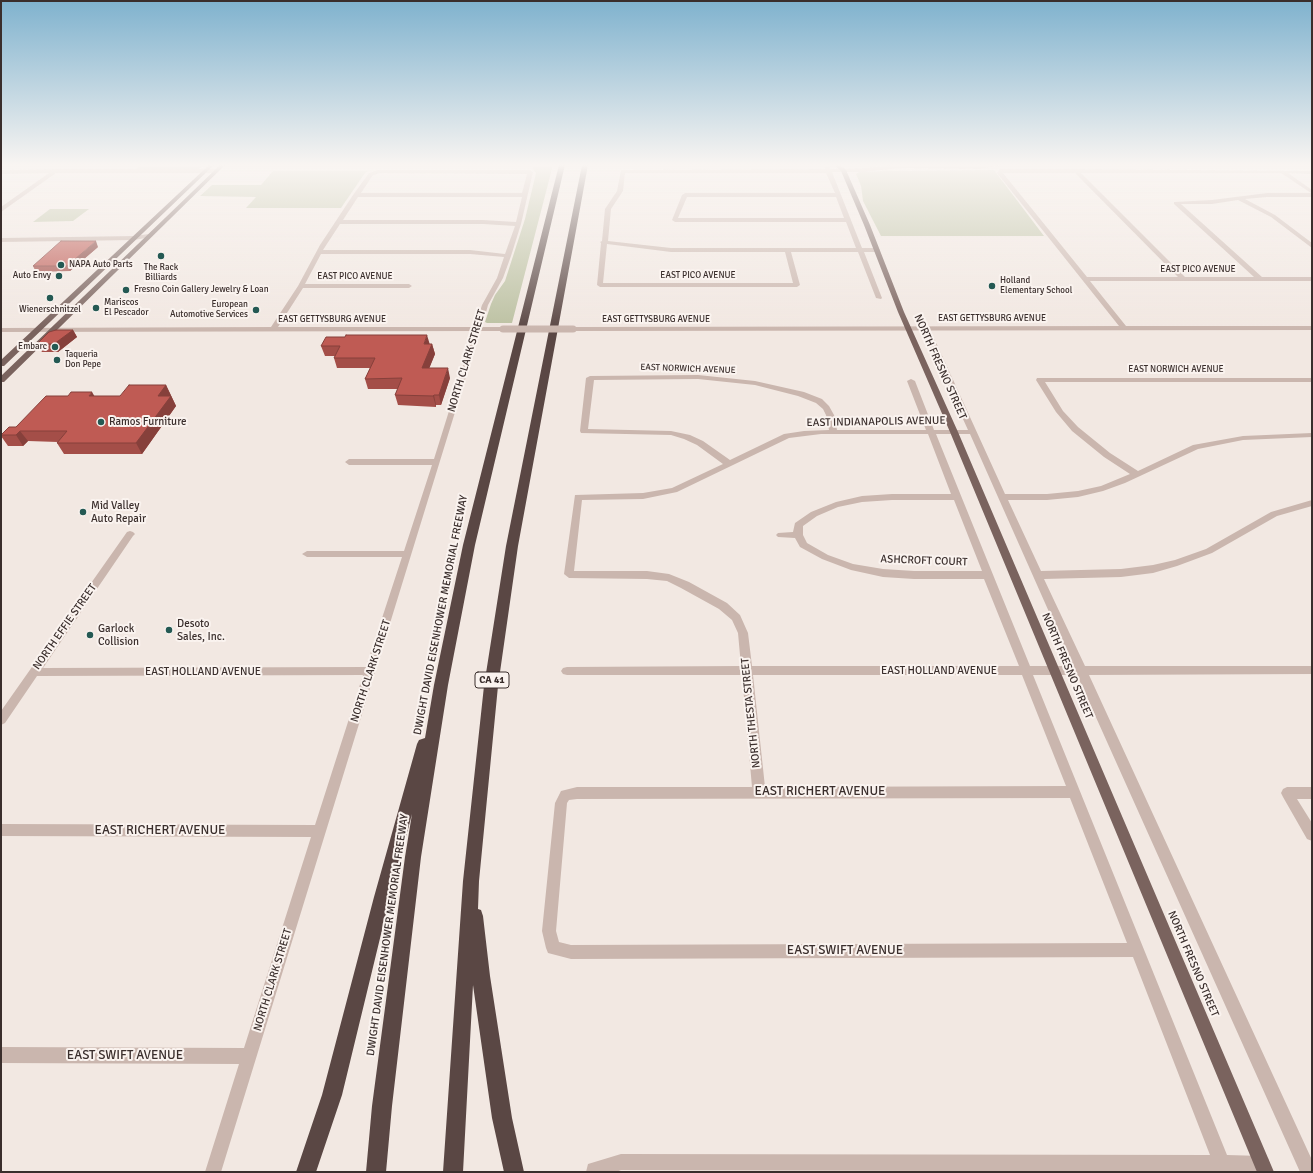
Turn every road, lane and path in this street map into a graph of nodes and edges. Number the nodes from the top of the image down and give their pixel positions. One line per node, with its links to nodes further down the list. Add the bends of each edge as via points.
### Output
1 (154, 220): 17 (main road)
2 (167, 220): 16 (main road)
3 (519, 220): 15 (street, NORTH CLARK STREET)
4 (550, 220): 74 (highway, DWIGHT DAVID EISENHOWER MEMORIAL FREEWAY, via 469,545)
5 (575, 220): 82 (highway, CA 41, via 512,546 491,686)
6 (607, 220): 19 (street)
7 (675, 220): 8 (street)
8 (848, 220): 22 (street)
9 (865, 220): 23 (main road, NORTH FRESNO STREET)
10 (1037, 220): 26 (street)
11 (1124, 220): 27 (street)
12 (1195, 220): 28 (street)
13 (1278, 220): 20 (street)
14 (338, 222): 15 (street); 24 (street)
15 (518, 224): 25 (street, NORTH CLARK STREET)
16 (150, 236): 17 (street); 37 (main road)
17 (134, 238): 18 (street); 36 (main road)
18 (1, 240)
19 (604, 242): 21 (street, via 671,250); 21 (street, EAST PICO AVENUE, via 600,285 797,285)
20 (1312, 246)
21 (788, 250): 22 (street)
22 (860, 250): 23 (street); 32 (street)
23 (877, 250): 33 (main road, NORTH FRESNO STREET)
24 (320, 252): 25 (street, via 470,252); 30 (street)
25 (508, 256): 39 (street, NORTH CLARK STREET, via 500,278 486,300)
26 (1084, 279): 27 (street, EAST PICO AVENUE); 34 (street)
27 (1183, 279): 28 (street, EAST PICO AVENUE)
28 (1260, 279): 29 (street, EAST PICO AVENUE)
29 (1312, 279)
30 (301, 286): 31 (street, EAST PICO AVENUE); 38 (street)
31 (409, 286)
32 (879, 298)
33 (908, 328): 34 (street, EAST GETTYSBURG AVENUE); 39 (street, EAST GETTYSBURG AVENUE, bridge); 48 (main road, NORTH FRESNO STREET)
34 (1124, 328): 35 (street, EAST GETTYSBURG AVENUE)
35 (1312, 328)
36 (38, 329): 37 (street, EAST GETTYSBURG AVENUE); 40 (street, EAST GETTYSBURG AVENUE); 42 (main road)
37 (53, 329): 38 (street, EAST GETTYSBURG AVENUE); 43 (main road)
38 (273, 329): 39 (street, EAST GETTYSBURG AVENUE)
39 (478, 329): 52 (street, NORTH CLARK STREET)
40 (1, 330)
41 (930, 338): 49 (street, NORTH FRESNO STREET)
42 (1, 364)
43 (1, 380)
44 (1312, 380): 54 (street, EAST NORWICH AVENUE, via 1040,380 1060,412 1075,429 1107,455)
45 (911, 381): 47 (street)
46 (834, 432): 47 (street, EAST INDIANAPOLIS AVENUE); 53 (street, EAST INDIANAPOLIS AVENUE, via 787,436); 53 (street, EAST NORWICH AVENUE, via 830,415 819,401 755,383 698,377 590,378 584,431 671,433 700,443)
47 (931, 432): 48 (street, EAST INDIANAPOLIS AVENUE); 55 (street)
48 (954, 432): 49 (street, EAST INDIANAPOLIS AVENUE); 72 (main road, NORTH FRESNO STREET)
49 (972, 432): 56 (street, NORTH FRESNO STREET)
50 (1312, 435): 54 (street, via 1268,436 1196,447)
51 (349, 462): 52 (street)
52 (437, 462): 62 (street, NORTH CLARK STREET)
53 (729, 464): 65 (street, EAST INDIANAPOLIS AVENUE, via 689,484 659,494 578,497 569,574 647,574 669,578 723,606 736,618)
54 (1137, 474): 56 (street, via 1103,488 1078,494)
55 (957, 497): 60 (street, via 862,499 814,514 798,525); 63 (street)
56 (1002, 497): 64 (street, NORTH FRESNO STREET)
57 (1312, 503): 64 (street, via 1274,514 1209,551 1177,563 1121,573)
58 (130, 534): 73 (street, NORTH EFFIE STREET)
59 (781, 534): 60 (street)
60 (798, 535): 63 (street, ASHCROFT COURT, via 803,545 851,567 914,575)
61 (307, 554): 62 (street)
62 (408, 554): 68 (street, NORTH CLARK STREET)
63 (988, 575): 71 (street)
64 (1038, 575): 66 (street, NORTH FRESNO STREET)
65 (743, 633): 70 (street, NORTH THESTA STREET)
66 (1081, 670): 67 (street, EAST HOLLAND AVENUE); 72 (street, EAST HOLLAND AVENUE); 95 (street, NORTH FRESNO STREET)
67 (1312, 670)
68 (371, 671): 73 (street, EAST HOLLAND AVENUE); 80 (street, NORTH CLARK STREET)
69 (567, 671): 70 (street, EAST HOLLAND AVENUE)
70 (747, 671): 71 (street, EAST HOLLAND AVENUE); 76 (street, NORTH THESTA STREET)
71 (1026, 671): 72 (street, EAST HOLLAND AVENUE); 77 (street)
72 (1054, 671): 88 (main road, NORTH FRESNO STREET)
73 (34, 672): 75 (street, NORTH EFFIE STREET)
74 (441, 685): 91 (highway, via 382,897 332,1095); 92 (highway, DWIGHT DAVID EISENHOWER MEMORIAL FREEWAY, via 413,857)
75 (1, 720)
76 (759, 792): 77 (street, EAST RICHERT AVENUE); 83 (street, EAST RICHERT AVENUE, via 565,795 561,802 549,931)
77 (1074, 792): 84 (street)
78 (1312, 793): 81 (street, via 1287,793)
79 (1, 830): 80 (street, EAST RICHERT AVENUE)
80 (319, 831): 86 (street, NORTH CLARK STREET)
81 (1312, 835)
82 (472, 881): 93 (highway, CA 41); 94 (highway, via 481,976 502,1118)
83 (553, 948): 84 (street, EAST SWIFT AVENUE, via 571,952)
84 (1138, 950): 87 (street)
85 (1, 1055): 86 (street, EAST SWIFT AVENUE)
86 (250, 1056): 90 (street, NORTH CLARK STREET)
87 (1223, 1168): 88 (street); 89 (street, via 621,1162)
88 (1264, 1168)
89 (594, 1171)
90 (213, 1172)
91 (306, 1172)
92 (376, 1172)
93 (453, 1172)
94 (514, 1172)
95 (1309, 1172)

